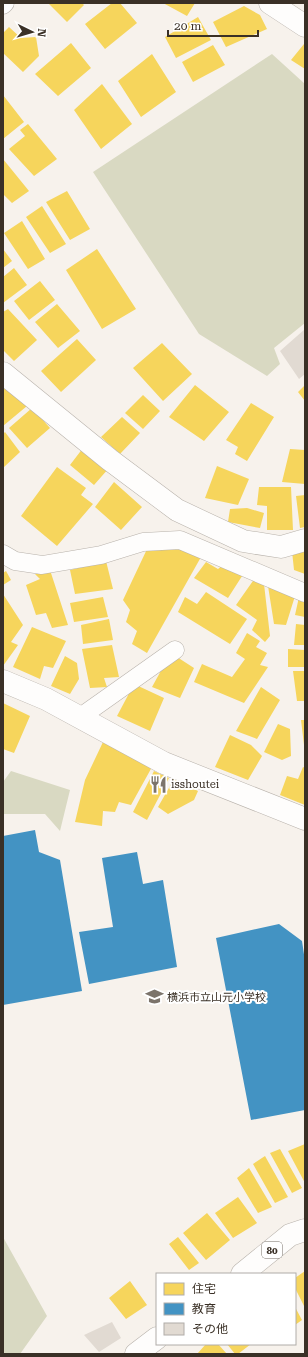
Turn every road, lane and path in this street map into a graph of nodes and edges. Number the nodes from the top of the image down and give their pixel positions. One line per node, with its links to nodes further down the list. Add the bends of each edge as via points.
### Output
1 (5, 3): 2 (lane)
2 (3, 5)
3 (282, 7): 4 (street)
4 (305, 26)
5 (3, 373): 6 (street, via 110,460 177,510 244,541 281,547)
6 (305, 540)
7 (3, 554): 8 (lane, via 15,561 42,565 101,555 143,542 180,540)
8 (305, 593)
9 (175, 650): 11 (lane)
10 (3, 681): 11 (street, via 46,699)
11 (79, 718): 12 (street, via 164,762)
12 (305, 819)
13 (305, 1230): 14 (street, 80, via 290,1235)
14 (243, 1273)
15 (156, 1339): 16 (street)
16 (136, 1354)

